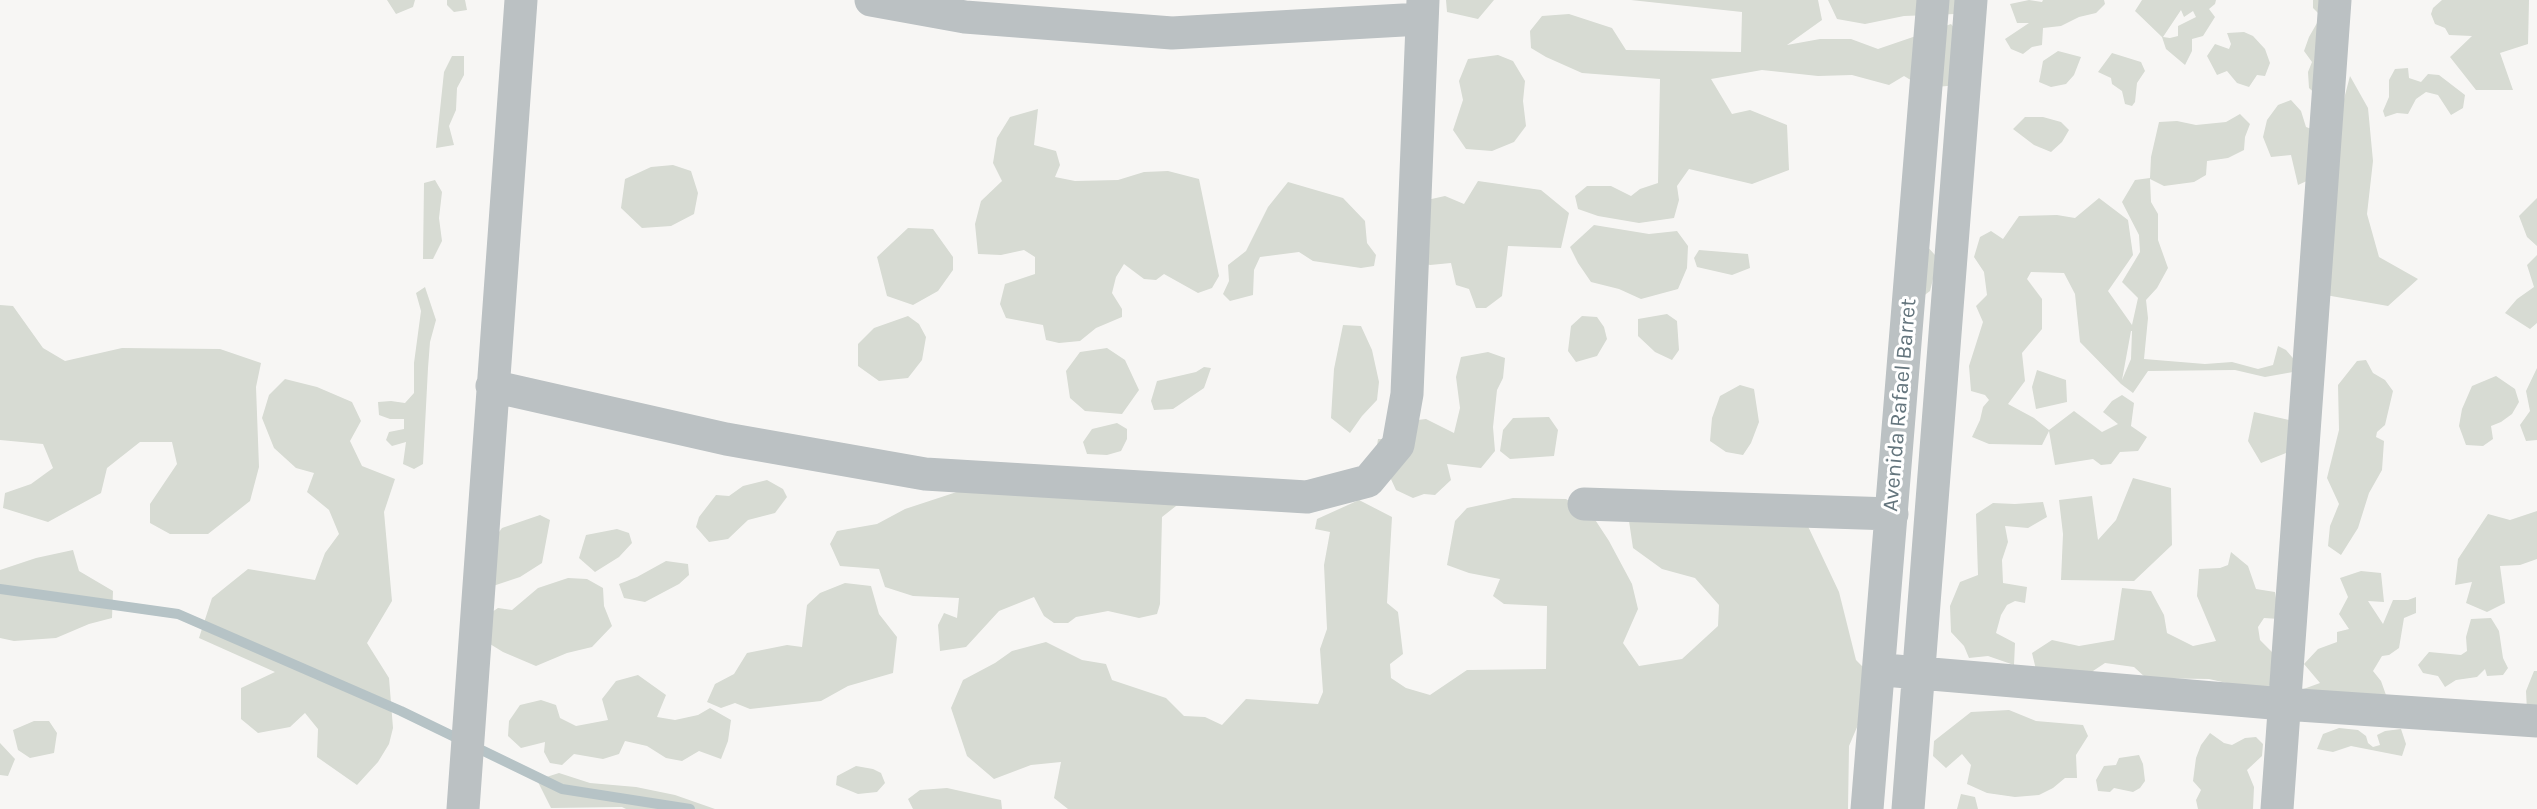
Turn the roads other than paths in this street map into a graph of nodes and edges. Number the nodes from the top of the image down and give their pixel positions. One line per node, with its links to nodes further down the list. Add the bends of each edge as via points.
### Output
1 (521, 0): 7 (street)
2 (871, 0): 6 (street, via 965,17 1172,33)
3 (1933, 0): 9 (street, Avenida Rafael Barret)
4 (1971, 0): 11 (street, Avenida Rafael Barret)
5 (2335, 0): 12 (street)
6 (1422, 10): 7 (street, via 1407,394 1398,445 1368,482 1307,497 925,474 726,439)
7 (492, 386): 14 (street)
8 (1584, 504): 9 (street)
9 (1892, 514): 10 (street, Avenida Rafael Barret)
10 (1879, 669): 11 (street); 15 (street, Avenida Rafael Barret)
11 (1918, 674): 12 (street); 16 (street, Avenida Rafael Barret)
12 (2284, 704): 13 (street); 17 (street)
13 (2537, 721)
14 (464, 803)
15 (1867, 809)
16 (1908, 809)
17 (2277, 809)

